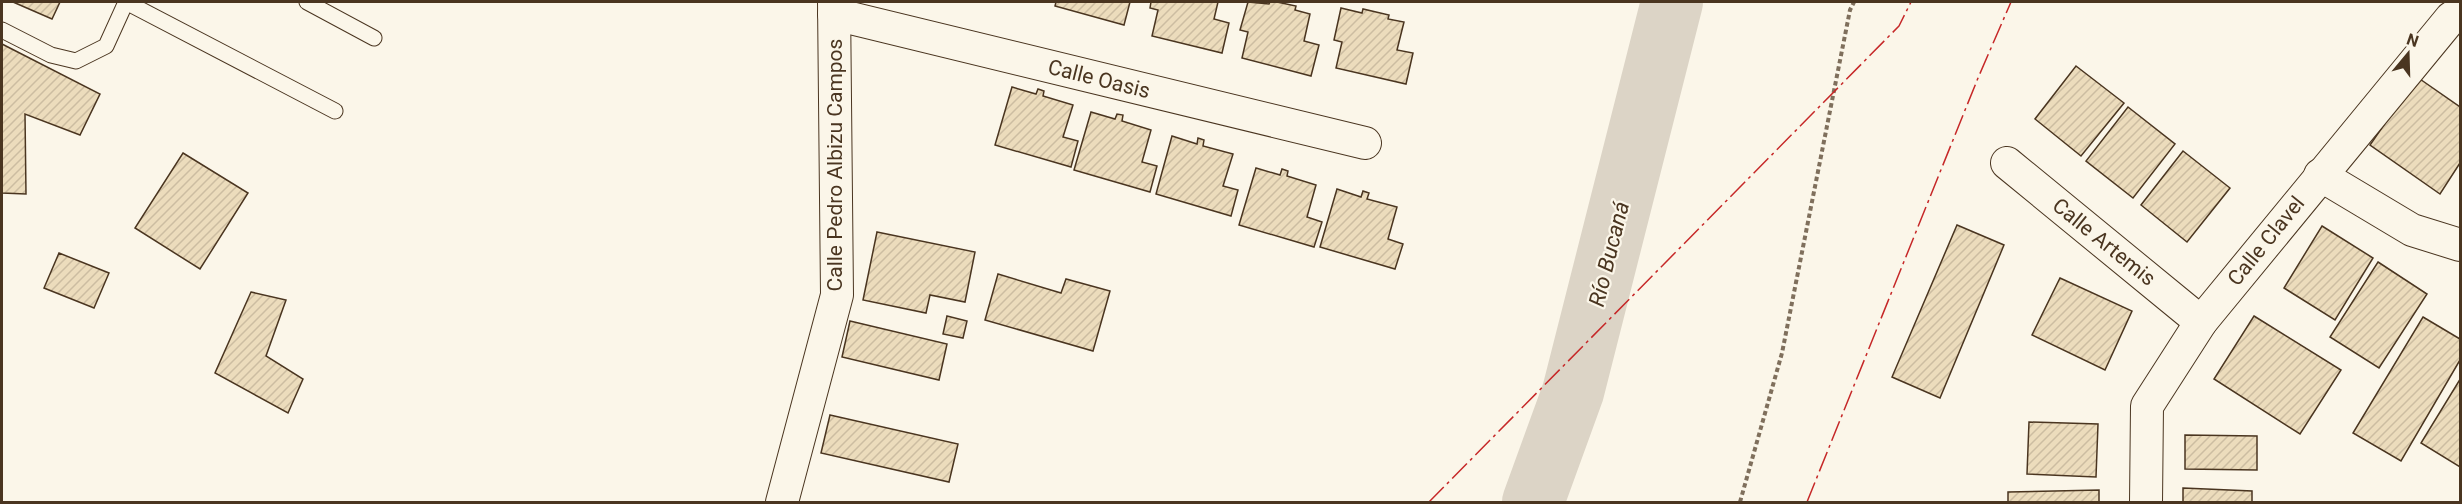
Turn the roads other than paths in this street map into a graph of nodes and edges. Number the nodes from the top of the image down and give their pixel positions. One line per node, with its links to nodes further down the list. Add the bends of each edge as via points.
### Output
1 (126, 2): 5 (lane, via 106,46 76,62 51,55); 7 (lane)
2 (307, 2): 6 (lane)
3 (834, 8): 8 (street, Calle Oasis); 13 (street, Calle Pedro Albizu Campos, via 837,296)
4 (2460, 12): 10 (street, Calle Clavel)
5 (2, 30)
6 (374, 38)
7 (335, 111)
8 (1365, 143)
9 (2007, 163): 12 (street, Calle Artemis)
10 (2320, 175): 11 (street, via 2412,230); 12 (street, Calle Clavel)
11 (2460, 245)
12 (2201, 322): 14 (street, Calle Clavel, via 2147,406)
13 (782, 502)
14 (2146, 502)

